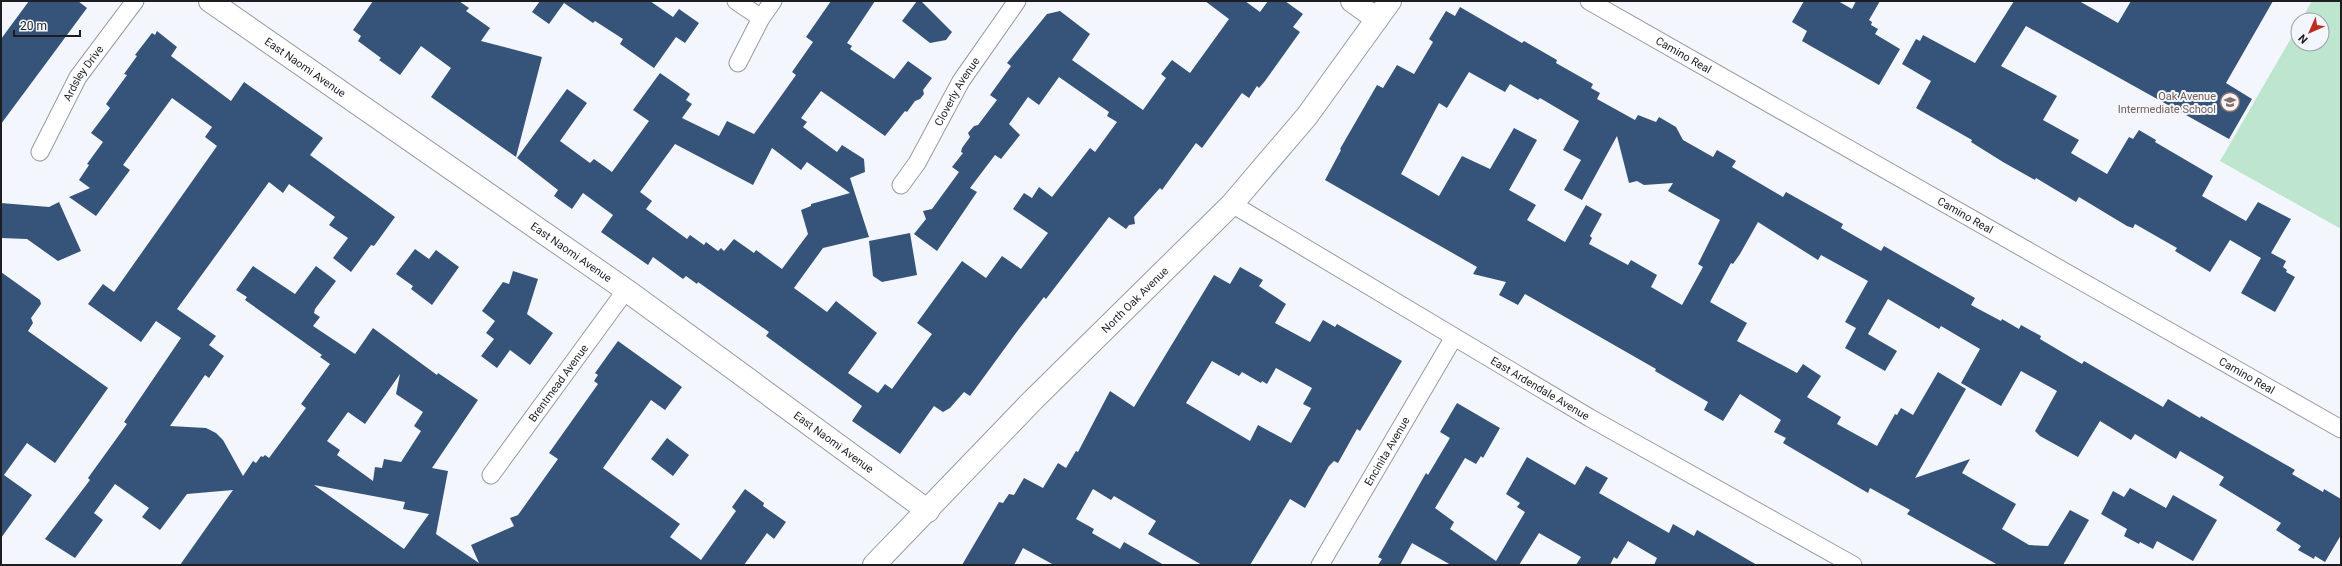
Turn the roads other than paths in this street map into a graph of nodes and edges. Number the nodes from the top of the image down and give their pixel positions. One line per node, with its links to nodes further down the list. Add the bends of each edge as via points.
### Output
1 (135, 1): 12 (street, Ardsley Drive, via 78,77)
2 (210, 1): 15 (street, East Naomi Avenue)
3 (736, 1): 9 (street)
4 (773, 1): 9 (street)
5 (1017, 1): 13 (street, Cloverly Avenue, via 961,81 917,163)
6 (1352, 1): 10 (street)
7 (1390, 1): 10 (street, North Oak Avenue)
8 (1589, 1): 17 (street, Camino Real)
9 (761, 18): 11 (street)
10 (1377, 19): 14 (street, North Oak Avenue, via 1308,116)
11 (738, 63)
12 (40, 152)
13 (901, 185)
14 (1232, 204): 16 (street, East Ardendale Avenue); 19 (street, North Oak Avenue, via 1033,400)
15 (626, 290): 18 (street, Brentmead Avenue); 19 (street, East Naomi Avenue)
16 (1454, 337): 21 (street, Encinita Avenue); 22 (street, East Ardendale Avenue, via 1590,418)
17 (2341, 429)
18 (491, 475)
19 (928, 511): 20 (street, North Oak Avenue)
20 (874, 565)
21 (1320, 565)
22 (1853, 565)

